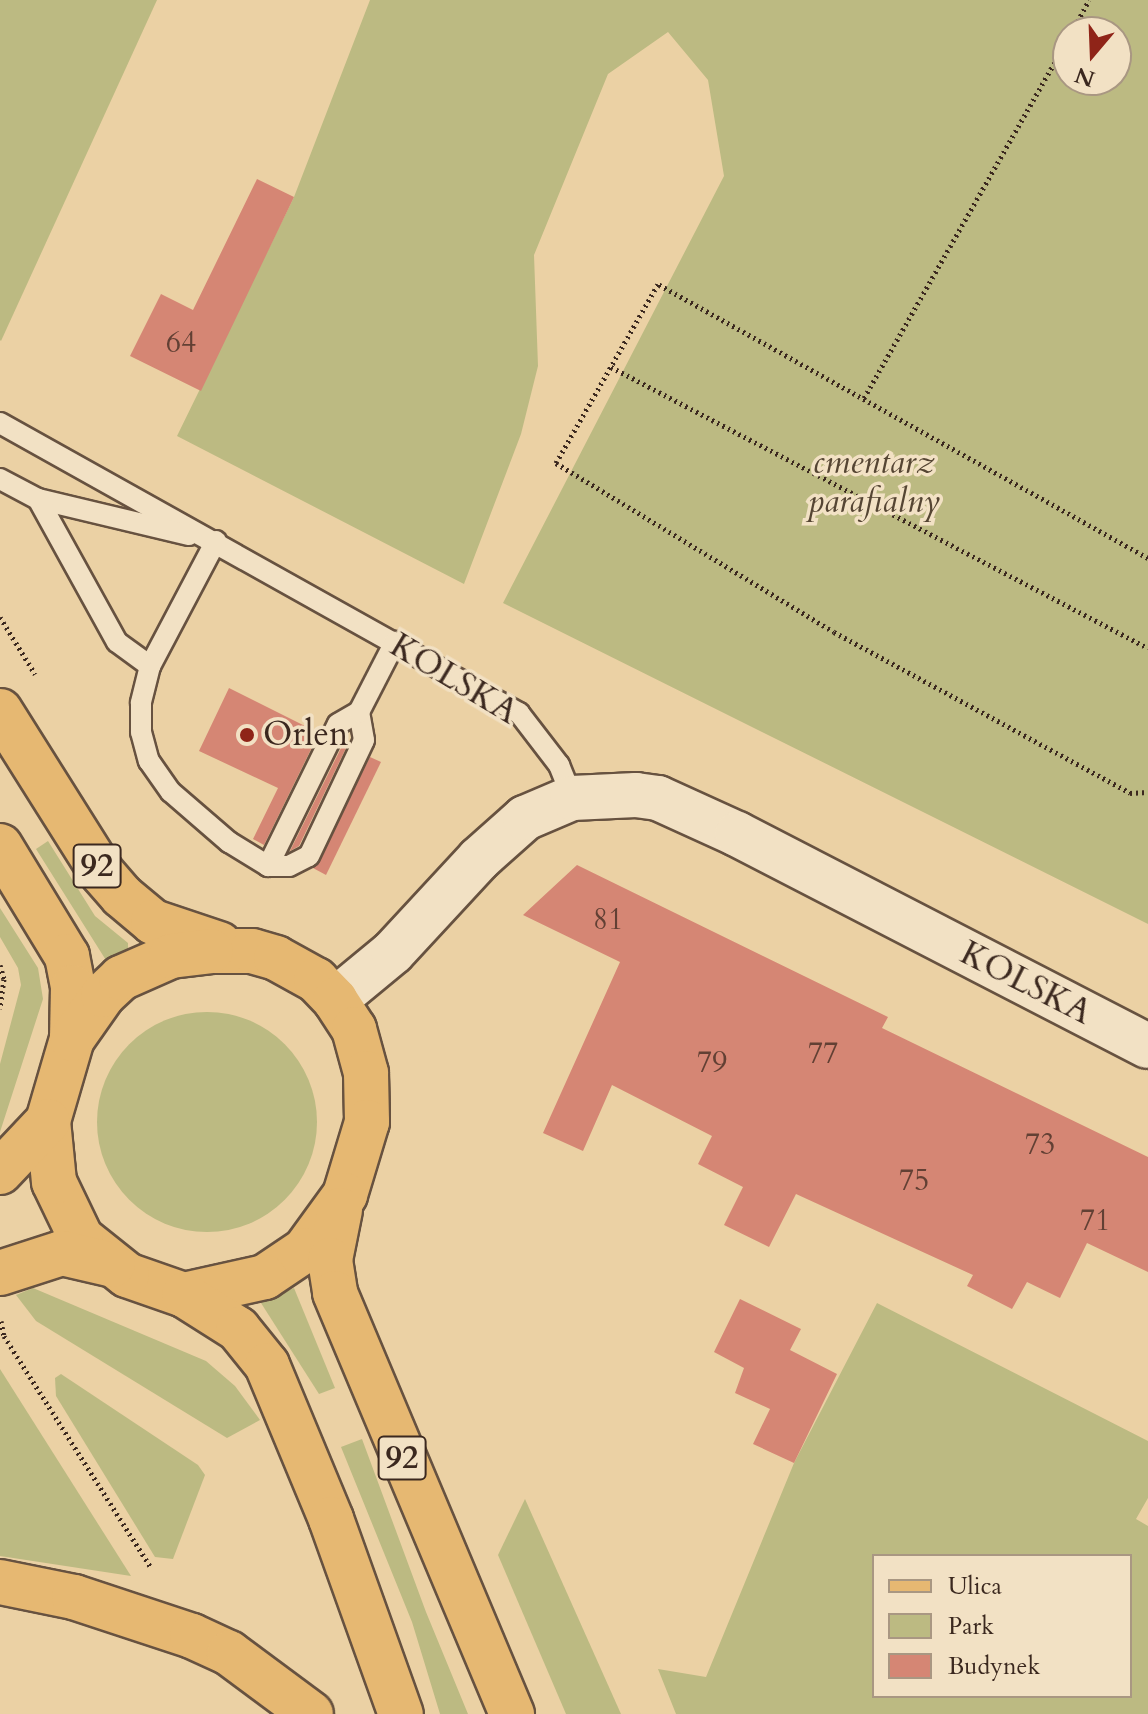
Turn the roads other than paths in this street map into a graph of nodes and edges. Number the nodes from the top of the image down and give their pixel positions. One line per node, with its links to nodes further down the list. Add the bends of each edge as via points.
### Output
1 (0, 423): 4 (lane, KOLSKA)
2 (0, 479): 3 (lane)
3 (38, 499): 4 (lane); 6 (lane, via 117,642)
4 (216, 541): 5 (lane, KOLSKA); 6 (lane)
5 (395, 642): 8 (lane); 9 (lane, KOLSKA, via 519,713 559,765)
6 (150, 666): 11 (lane, via 141,703 149,761 199,817)
7 (0, 711): 12 (main road, 92, via 102,873 138,912 205,941)
8 (359, 712): 11 (lane, via 338,724); 11 (lane, via 364,740 309,856 289,866)
9 (572, 798): 13 (street, via 513,827 393,952); 15 (street, KOLSKA, via 636,795 677,805)
10 (0, 846): 14 (main road, 92, via 67,956 73,987)
11 (268, 866)
12 (252, 951): 13 (main road, 92, via 299,969); 14 (main road, 92, via 171,956 137,969 103,995)
13 (335, 1000): 18 (main road, 92, via 354,1029 368,1104 363,1143)
14 (72, 1039): 16 (main road, 92)
15 (1148, 1046)
16 (48, 1121): 17 (main road); 19 (main road, 92, via 51,1167 64,1209 81,1238)
17 (0, 1172)
18 (345, 1195): 21 (main road, 92, via 317,1239 278,1271); 25 (main road, 92, via 330,1260 335,1293)
19 (113, 1265): 20 (main road, via 62,1253); 21 (main road, 92, via 146,1285)
20 (0, 1273)
21 (184, 1295): 24 (main road, 92, via 238,1329 267,1365 331,1519)
22 (0, 1582): 23 (main road, via 145,1618 229,1653)
23 (311, 1714)
24 (401, 1714)
25 (512, 1714)

